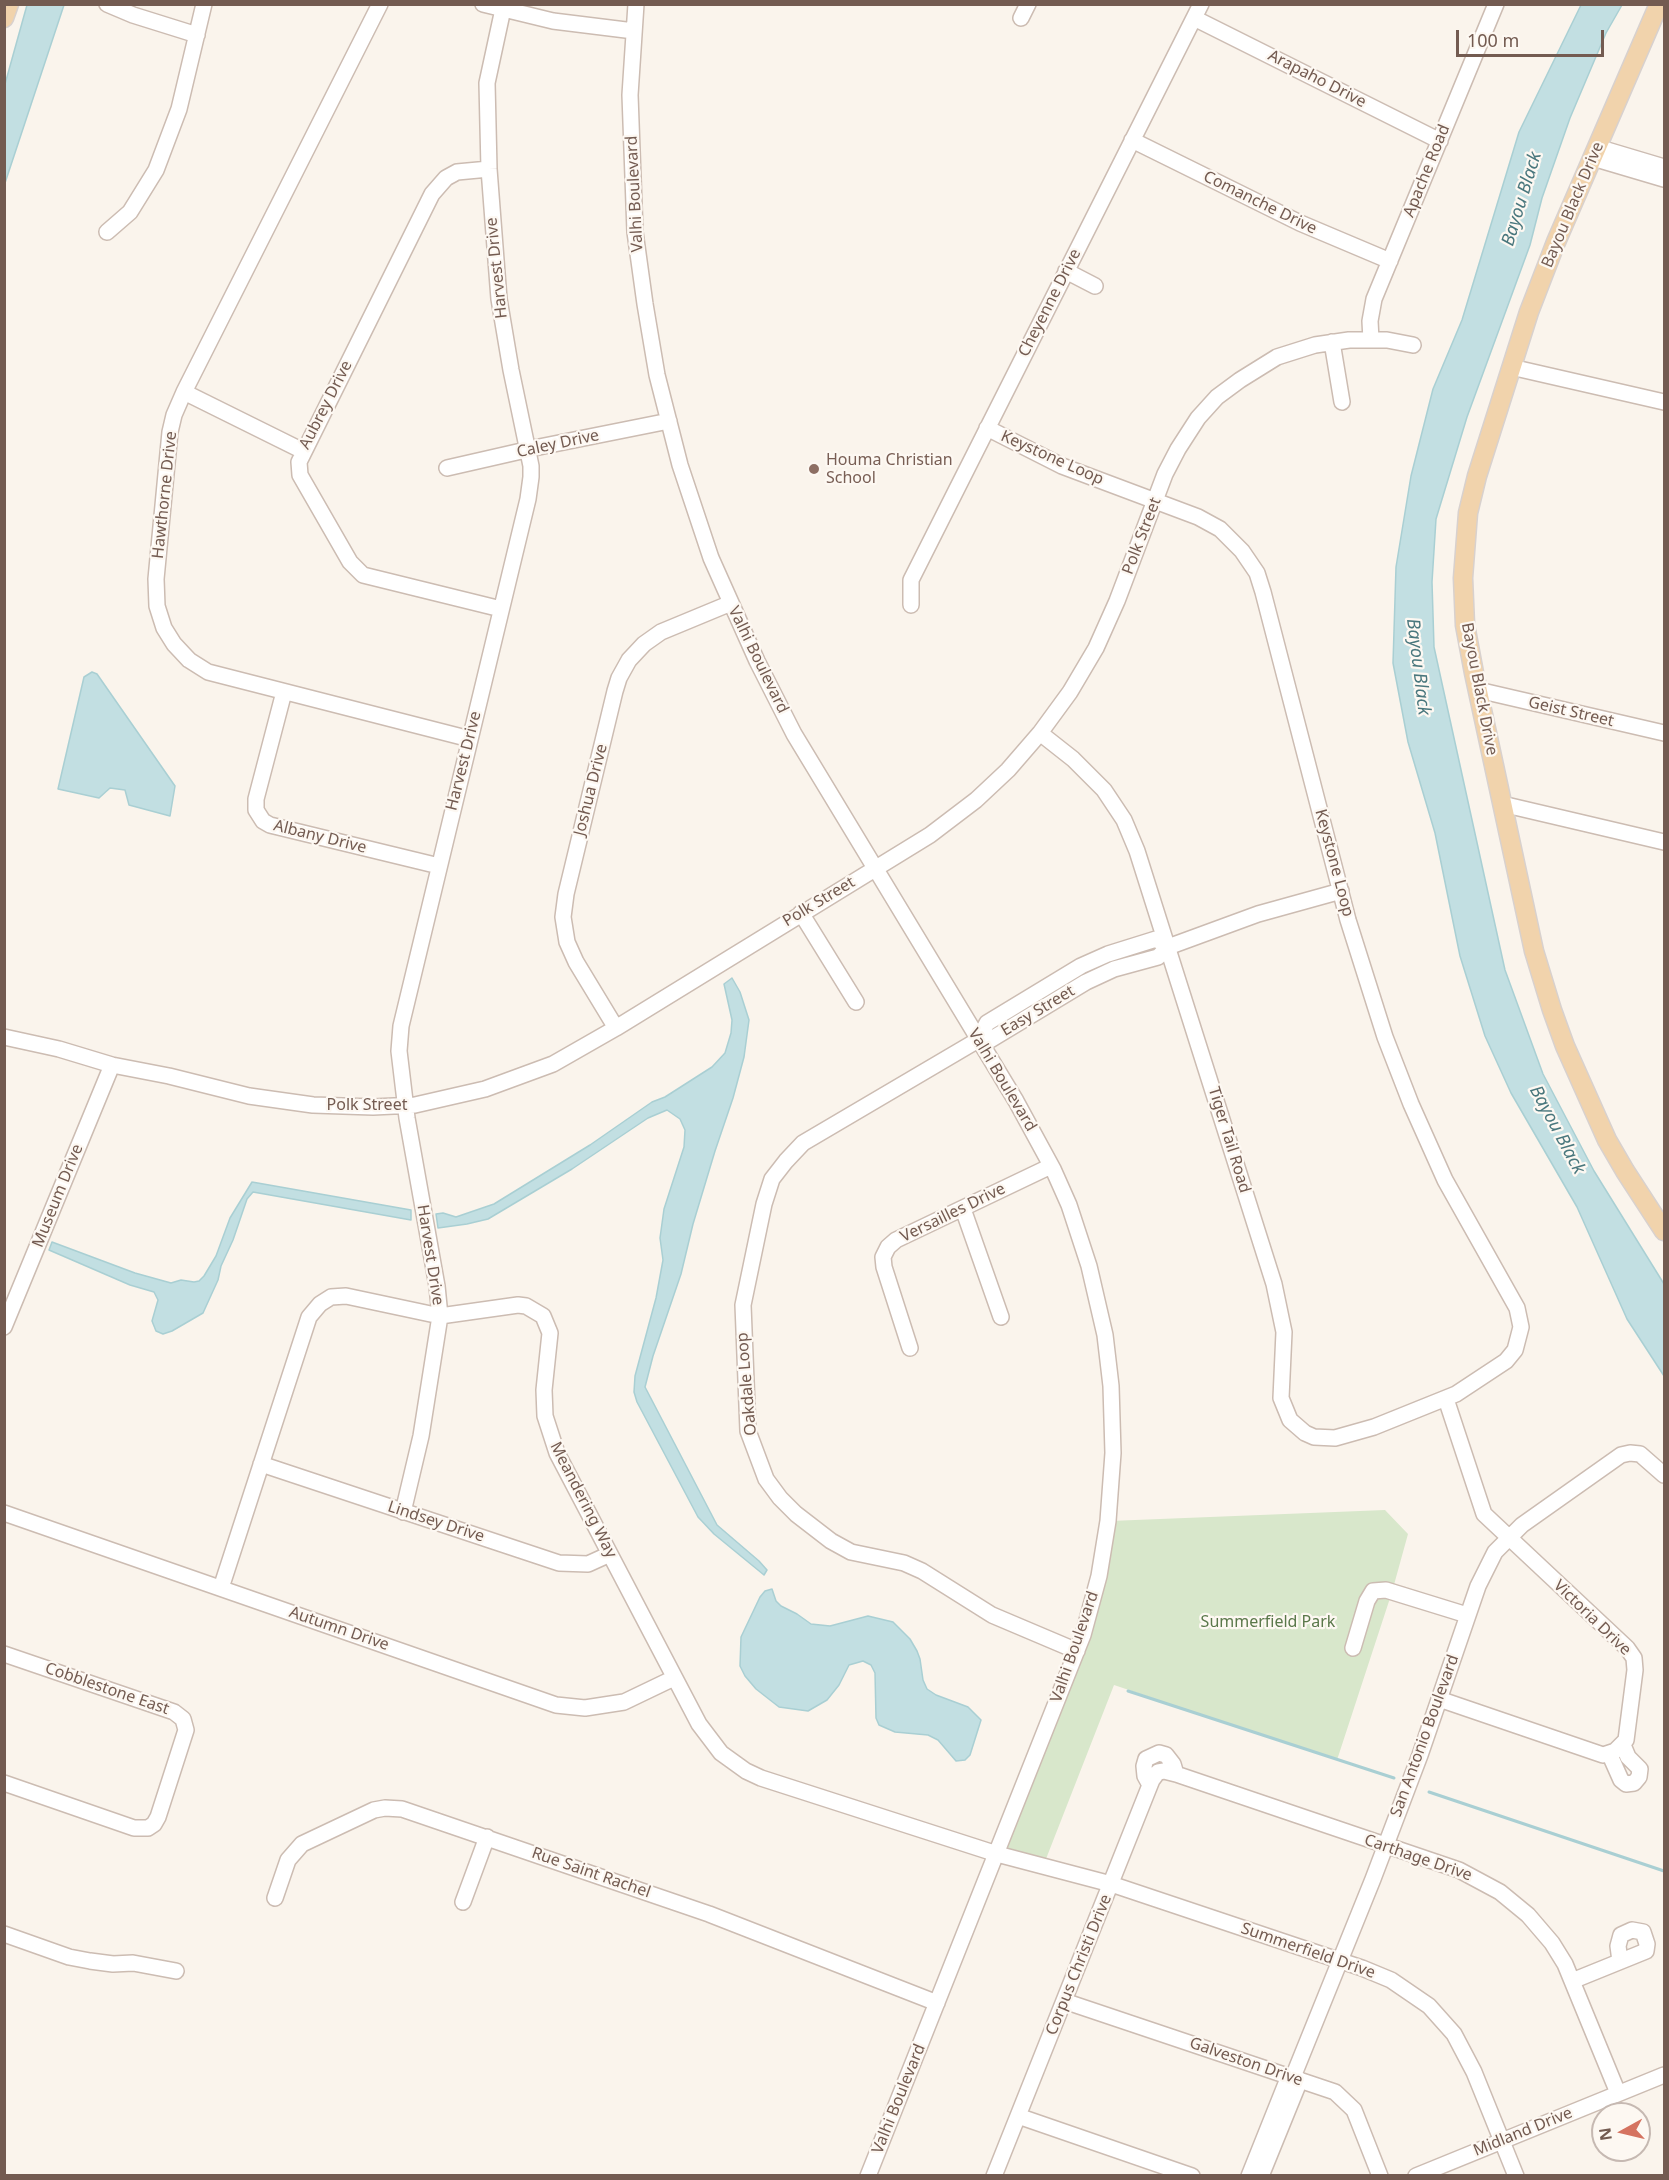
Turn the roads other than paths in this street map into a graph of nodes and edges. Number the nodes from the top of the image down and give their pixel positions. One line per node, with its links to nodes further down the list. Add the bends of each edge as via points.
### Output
1 (9, 4): 11 (main road)
2 (107, 4): 13 (street)
3 (204, 4): 13 (street)
4 (380, 4): 28 (street, Hawthorne Drive)
5 (483, 4): 9 (street)
6 (636, 4): 12 (street, Valhi Boulevard)
7 (1496, 4): 15 (street, Apache Road)
8 (1659, 4): 16 (main road, Bayou Black Drive)
9 (503, 9): 12 (street, via 553,21); 18 (street, Harvest Drive, via 487,83)
10 (1198, 11): 14 (street, Cheyenne Drive); 15 (street, Arapaho Drive)
11 (4, 18)
12 (634, 31): 31 (street, Valhi Boulevard, via 630,95 636,232 657,375)
13 (197, 35): 20 (street, via 179,109 156,170 130,212)
14 (1132, 140): 21 (street, Comanche Drive, via 1300,223); 22 (street, Cheyenne Drive)
15 (1440, 141): 21 (street, Apache Road)
16 (1595, 153): 17 (street); 19 (street); 27 (main road, Bayou Black Drive, via 1556,242)
17 (1665, 167)
18 (489, 170): 33 (street, Harvest Drive, via 499,299); 34 (street, Aubrey Drive, via 457,172 432,194)
19 (1665, 179)
20 (107, 232)
21 (1390, 261): 24 (street, Apache Road, via 1371,310)
22 (1066, 271): 23 (street); 32 (street, Cheyenne Drive)
23 (1095, 286)
24 (1371, 340): 25 (street, Polk Street); 26 (street, Polk Street)
25 (1332, 342): 29 (street); 36 (street, Polk Street, via 1276,357 1217,397 1178,449)
26 (1413, 345)
27 (1511, 367): 30 (street); 40 (main road, Bayou Black Drive, via 1468,513 1463,578 1465,625)
28 (184, 392): 34 (street); 41 (street, Hawthorne Drive, via 170,432 156,579 160,617 174,644 198,667)
29 (1342, 402)
30 (1665, 402)
31 (669, 421): 33 (street, Caley Drive); 37 (street, Valhi Boulevard, via 711,558)
32 (987, 428): 36 (street, Keystone Loop, via 1062,466); 38 (street, Cheyenne Drive, via 911,580)
33 (527, 450): 35 (street, Caley Drive); 39 (street, Harvest Drive, via 530,488)
34 (303, 451): 39 (street, Aubrey Drive, via 300,475 350,562 363,574)
35 (447, 468)
36 (1155, 501): 42 (street, Polk Street, via 1096,648); 49 (street, Keystone Loop, via 1220,529 1257,573)
37 (731, 603): 48 (street, Valhi Boulevard, via 794,734); 55 (street, Joshua Drive, via 661,632 644,644 629,660 615,691 563,917 567,942 576,962)
38 (911, 605)
39 (501, 609): 44 (street, Harvest Drive)
40 (1478, 690): 43 (street, Geist Street); 45 (main road, Bayou Black Drive)
41 (284, 692): 44 (street, Hawthorne Drive); 47 (street, Albany Drive, via 256,799 256,810 263,821)
42 (1040, 733): 48 (street, Polk Street, via 976,800 930,835); 51 (street, Tiger Tail Road, via 1090,774 1124,820)
43 (1665, 733)
44 (470, 739): 47 (street, Harvest Drive)
45 (1502, 804): 46 (street); 62 (main road, Bayou Black Drive, via 1534,951 1565,1046 1607,1140)
46 (1665, 842)
47 (439, 866): 59 (street, Harvest Drive, via 401,1026 399,1051)
48 (875, 868): 50 (street, Polk Street); 57 (street, Valhi Boulevard)
49 (1341, 891): 51 (street, Easy Street, via 1258,914); 67 (street, Keystone Loop, via 1369,989 1411,1104 1445,1180 1521,1322 1515,1350 1506,1361)
50 (801, 913): 54 (street); 55 (street, Polk Street)
51 (1168, 946): 52 (street, Easy Street, via 1156,939 1147,941); 53 (street, Easy Street, via 1158,957 1114,969); 67 (street, Tiger Tail Road, via 1274,1284 1284,1332 1281,1398 1286,1413 1305,1434 1335,1438)
52 (1068, 973): 53 (street); 57 (street, Easy Street, via 987,1023)
53 (1076, 987): 57 (street, Easy Street, via 990,1040)
54 (856, 1002)
55 (616, 1028): 59 (street, Polk Street, via 553,1064 517,1078)
56 (4, 1036): 58 (street, Polk Street)
57 (978, 1040): 60 (street, Valhi Boulevard); 77 (street, Oakdale Loop, via 803,1143 772,1179 742,1305 748,1431 766,1479 780,1498 831,1541 850,1552 904,1563 922,1571 992,1615)
58 (112, 1065): 59 (street, Polk Street, via 257,1097 313,1105); 65 (street, Museum Drive)
59 (406, 1107): 63 (street, Harvest Drive)
60 (1051, 1166): 61 (street, Versailles Drive); 77 (street, Valhi Boulevard, via 1089,1266 1105,1335 1111,1386 1113,1453 1108,1521 1099,1576)
61 (963, 1209): 64 (street); 66 (street, Versailles Drive, via 896,1240 883,1257)
62 (1665, 1231)
63 (440, 1316): 68 (street, Meandering Way, via 345,1296 331,1297 320,1304 309,1317); 71 (street, Harvest Drive, via 421,1436); 73 (street, Meandering Way, via 518,1305 543,1316 551,1342 544,1390 545,1416 557,1453)
64 (1001, 1317)
65 (4, 1328)
66 (910, 1348)
67 (1446, 1399): 72 (street, Victoria Drive, via 1484,1514)
68 (261, 1464): 71 (street, Lindsey Drive); 74 (street, Meandering Way)
69 (1665, 1475): 72 (street, San Antonio Boulevard, via 1640,1454 1621,1455)
70 (4, 1512): 74 (street, Autumn Drive)
71 (403, 1512): 73 (street, Lindsey Drive, via 559,1563 588,1564)
72 (1507, 1538): 75 (street, San Antonio Boulevard, via 1486,1568); 81 (street, Victoria Drive, via 1634,1658)
73 (610, 1554): 79 (street, Meandering Way)
74 (221, 1588): 79 (street, Autumn Drive, via 570,1708 624,1702)
75 (1467, 1615): 76 (street, via 1386,1590 1373,1591); 80 (street, San Antonio Boulevard)
76 (1353, 1647)
77 (1077, 1651): 87 (street, Valhi Boulevard)
78 (4, 1654): 84 (street, Cobblestone East, via 179,1714 186,1730 158,1817 154,1824 142,1829)
79 (674, 1678): 87 (street, Meandering Way, via 708,1738 721,1754 746,1771)
80 (1439, 1699): 82 (street, via 1603,1755); 86 (street, San Antonio Boulevard)
81 (1623, 1745): 82 (street); 82 (street, via 1640,1769 1640,1777 1634,1783 1621,1780)
82 (1609, 1753)
83 (1176, 1774): 86 (street, Carthage Drive); 88 (street, Corpus Christi Drive, via 1158,1772 1150,1785)
84 (4, 1784)
85 (487, 1837): 89 (street, Rue Saint Rachel, via 402,1809 374,1810 302,1844 288,1860); 90 (street); 97 (street, Rue Saint Rachel, via 709,1914)
86 (1385, 1846): 92 (street, San Antonio Boulevard); 95 (street, Carthage Drive, via 1460,1870 1500,1892 1528,1915 1552,1943)
87 (997, 1854): 88 (street, Summerfield Drive); 97 (street, Valhi Boulevard)
88 (1111, 1884): 92 (street, Summerfield Drive); 96 (street, Corpus Christi Drive)
89 (275, 1898)
90 (463, 1902)
91 (4, 1934): 94 (street, via 69,1957)
92 (1340, 1961): 99 (street, San Antonio Boulevard); 102 (street, Summerfield Drive, via 1391,1980 1444,2021 1474,2072)
93 (1620, 1961): 95 (street)
94 (176, 1971)
95 (1572, 1981): 100 (street, Carthage Drive)
96 (1064, 2001): 99 (street, Galveston Drive); 101 (street, Corpus Christi Drive)
97 (937, 2003): 103 (street, Valhi Boulevard)
98 (1665, 2075): 100 (street, Midland Drive)
99 (1294, 2078): 106 (street, San Antonio Boulevard); 107 (street, San Antonio Boulevard); 108 (street, Galveston Drive, via 1335,2092 1346,2101)
100 (1618, 2093): 102 (street, Midland Drive)
101 (1018, 2116): 104 (street, Corpus Christi Drive); 105 (street)
102 (1502, 2140): 109 (street, Midland Drive); 110 (street, Summerfield Drive)
103 (868, 2175)
104 (994, 2175)
105 (1192, 2175)
106 (1249, 2175)
107 (1261, 2175)
108 (1380, 2175)
109 (1416, 2175)
110 (1516, 2175)

